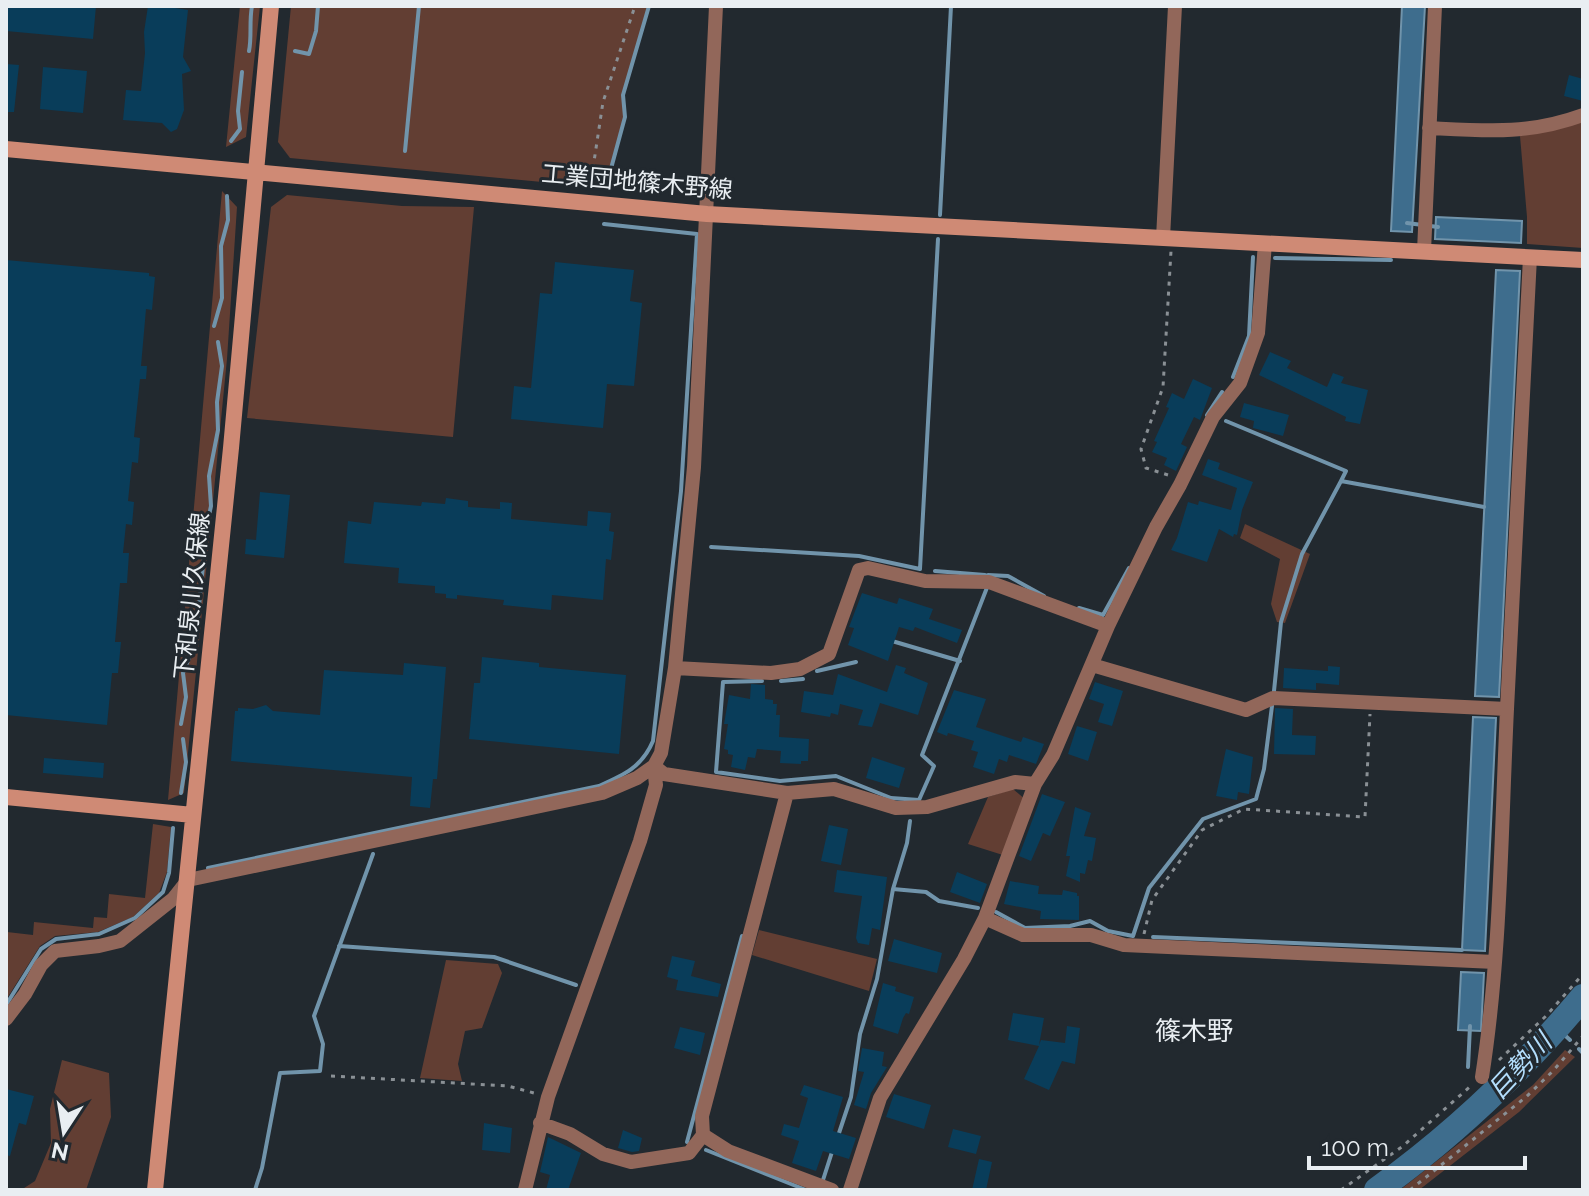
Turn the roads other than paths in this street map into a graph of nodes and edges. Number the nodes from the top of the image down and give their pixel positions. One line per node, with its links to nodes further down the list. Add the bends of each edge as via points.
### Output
1 (271, 6): 8 (street, 下和泉川久保線)
2 (716, 6): 9 (street)
3 (1175, 6): 10 (street)
4 (1435, 6): 6 (street)
5 (1583, 115): 6 (street, via 1513,132)
6 (1429, 128): 12 (street)
7 (6, 149): 8 (street, 工業団地篠木野線)
8 (255, 172): 9 (street, 工業団地篠木野線); 23 (street, 下和泉川久保線)
9 (707, 214): 10 (street, 工業団地篠木野線); 17 (street, via 694,467)
10 (1168, 238): 11 (street, 工業団地篠木野線)
11 (1265, 243): 12 (street, 工業団地篠木野線); 15 (street, via 1258,333 1240,383 1213,417)
12 (1424, 251): 13 (street, 工業団地篠木野線)
13 (1530, 257): 14 (street, 工業団地篠木野線); 18 (street)
14 (1583, 260)
15 (1108, 626): 16 (street); 17 (street, via 1006,586 925,581 868,568 859,570 829,654 800,669 771,673)
16 (1092, 665): 18 (street, via 1246,710 1273,698); 20 (street)
17 (675, 668): 19 (street, via 661,753)
18 (1507, 709): 26 (street)
19 (654, 766): 21 (street, via 664,774); 24 (street, via 602,793); 29 (street, via 656,785 640,841)
20 (1035, 784): 21 (street, via 1015,782 927,807 896,808 834,789); 25 (street)
21 (787, 793): 30 (street, via 702,1116)
22 (6, 797): 23 (street)
23 (193, 815): 24 (street, 下和泉川久保線)
24 (188, 880): 27 (street, via 173,899 120,941 55,951); 31 (street, 下和泉川久保線)
25 (985, 918): 26 (street, via 1023,935 1091,935 1124,945); 34 (street, via 880,1098)
26 (1495, 962): 28 (street)
27 (6, 1019)
28 (1482, 1077)
29 (540, 1123): 30 (street, via 631,1162 689,1153); 32 (street)
30 (703, 1135): 33 (street, via 728,1151)
31 (155, 1190)
32 (525, 1190)
33 (832, 1190)
34 (850, 1190)

